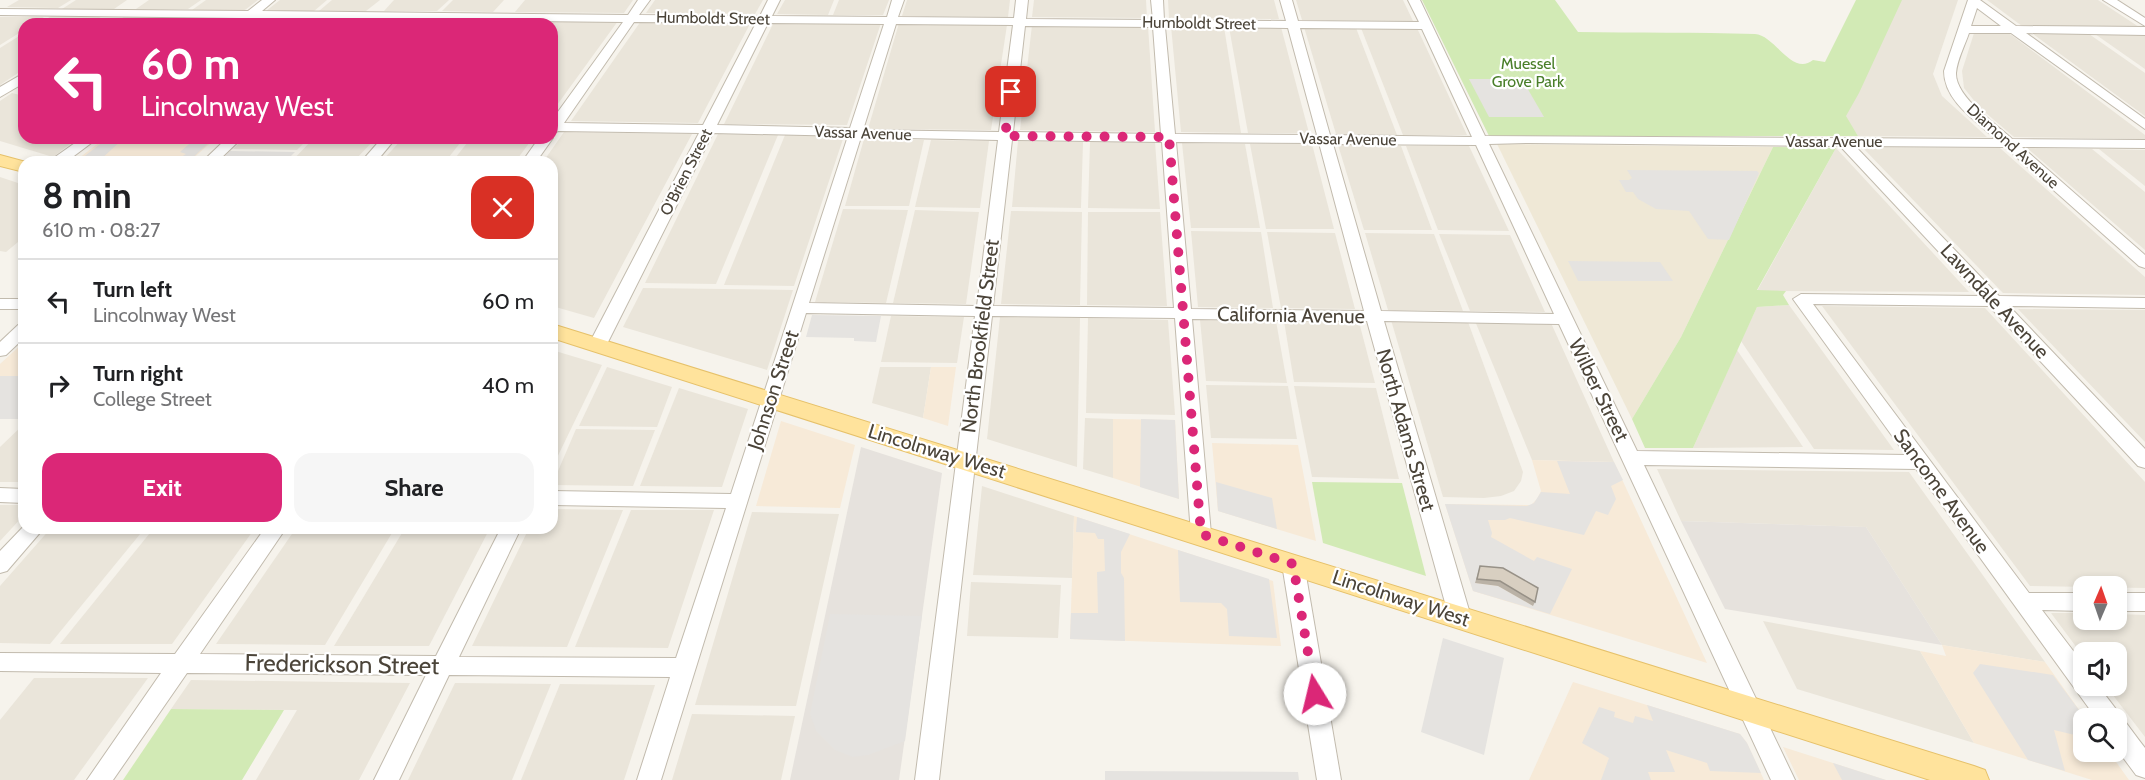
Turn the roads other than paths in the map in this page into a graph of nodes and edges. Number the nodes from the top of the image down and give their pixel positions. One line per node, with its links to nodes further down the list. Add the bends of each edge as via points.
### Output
1 (8, 0): 14 (street)
2 (140, 0): 16 (street)
3 (269, 0): 17 (street)
4 (388, 0): 18 (street)
5 (644, 0): 20 (street)
6 (774, 0): 24 (street, O'Brien Street)
7 (898, 0): 25 (street, Johnson Street)
8 (1022, 0): 26 (street, North Brookfield Street)
9 (1157, 0): 27 (street)
10 (1286, 0): 29 (street, North Adams Street)
11 (1414, 0): 30 (street, Wilber Street)
12 (1974, 0): 31 (street, Diamond Avenue); 32 (street)
13 (2109, 0): 28 (street)
14 (0, 5)
15 (0, 12): 16 (street, Humboldt Street)
16 (120, 13): 17 (street, Humboldt Street); 21 (street)
17 (251, 14): 18 (street, Humboldt Street); 22 (street)
18 (371, 15): 19 (street, Humboldt Street); 23 (street)
19 (500, 16): 20 (street, Humboldt Street)
20 (632, 17): 24 (street, Humboldt Street); 36 (street)
21 (113, 18)
22 (246, 18)
23 (368, 18)
24 (765, 19): 25 (street, Humboldt Street); 39 (street, O'Brien Street)
25 (892, 20): 26 (street, Humboldt Street); 40 (street, Johnson Street)
26 (1020, 21): 27 (street, Humboldt Street); 41 (street, North Brookfield Street)
27 (1159, 23): 29 (street, Humboldt Street); 42 (street)
28 (2145, 23)
29 (1293, 24): 30 (street, Humboldt Street); 43 (street, North Adams Street)
30 (1427, 26): 44 (street, Wilber Street)
31 (1964, 29): 32 (street); 46 (street, Diamond Avenue, via 1950,81 1969,108)
32 (2016, 30): 33 (street); 37 (street)
33 (2145, 31)
34 (18, 81): 35 (street)
35 (0, 93)
36 (558, 120)
37 (2145, 125)
38 (558, 130): 39 (street, Vassar Avenue)
39 (708, 130): 40 (street, Vassar Avenue); 68 (street, O'Brien Street)
40 (856, 133): 41 (street, Vassar Avenue); 61 (street, Johnson Street)
41 (1005, 136): 42 (street, Vassar Avenue); 62 (street, North Brookfield Street)
42 (1169, 137): 43 (street, Vassar Avenue); 63 (street)
43 (1324, 139): 44 (street, Vassar Avenue); 64 (street, North Adams Street)
44 (1481, 140): 45 (street, Vassar Avenue); 65 (street, Wilber Street)
45 (1844, 141): 46 (street, Vassar Avenue); 57 (street, Lawndale Avenue)
46 (2008, 143): 50 (street, Vassar Avenue); 56 (street, Diamond Avenue)
47 (83, 144): 51 (street)
48 (228, 144): 52 (street)
49 (384, 144): 53 (street)
50 (2145, 144)
51 (67, 156)
52 (216, 156)
53 (373, 156)
54 (0, 160): 55 (main road)
55 (18, 165)
56 (2145, 263)
57 (1995, 301): 58 (street); 73 (street, Lawndale Avenue); 74 (street, Sancome Avenue, via 1800,299)
58 (2145, 303)
59 (0, 304): 60 (street)
60 (18, 304)
61 (800, 308): 62 (street, California Avenue); 70 (street, Johnson Street)
62 (983, 310): 63 (street, California Avenue); 72 (street, North Brookfield Street)
63 (1184, 313): 64 (street, California Avenue); 82 (street)
64 (1374, 316): 65 (street, California Avenue); 89 (street, North Adams Street)
65 (1565, 319): 71 (street, Wilber Street)
66 (558, 333): 68 (main road, Lincolnway West)
67 (18, 334): 69 (street)
68 (598, 344): 70 (main road, Lincolnway West)
69 (0, 351)
70 (770, 398): 72 (main road, Lincolnway West); 78 (street, Johnson Street)
71 (1632, 458): 74 (street); 96 (street, Wilber Street)
72 (965, 460): 82 (main road, Lincolnway West); 103 (street, North Brookfield Street)
73 (2145, 461)
74 (1920, 462): 85 (street, Sancome Avenue)
75 (0, 495): 76 (street)
76 (18, 496)
77 (558, 498): 78 (street)
78 (737, 501): 93 (street, Johnson Street)
79 (28, 534): 84 (street)
80 (272, 534): 91 (street)
81 (508, 534): 92 (street)
82 (1201, 534): 83 (main road, Lincolnway West)
83 (1293, 564): 89 (main road, Lincolnway West); 104 (street)
84 (0, 565)
85 (2023, 601): 86 (street); 94 (street, Sancome Avenue)
86 (2073, 602)
87 (2127, 602): 88 (street)
88 (2145, 602)
89 (1460, 617): 96 (main road, Lincolnway West)
90 (0, 662): 91 (street, Frederickson Street)
91 (182, 662): 92 (street, Frederickson Street); 100 (street)
92 (443, 666): 93 (street, Frederickson Street); 101 (street)
93 (684, 668): 102 (street, Johnson Street)
94 (2073, 669)
95 (2093, 696): 97 (street, Sancome Avenue)
96 (1749, 708): 105 (street, Wilber Street); 106 (main road, Lincolnway West)
97 (2102, 708)
98 (2127, 742): 99 (street)
99 (2145, 766)
100 (99, 780)
101 (386, 780)
102 (649, 780)
103 (927, 780)
104 (1329, 780)
105 (1783, 780)
106 (1974, 780)

